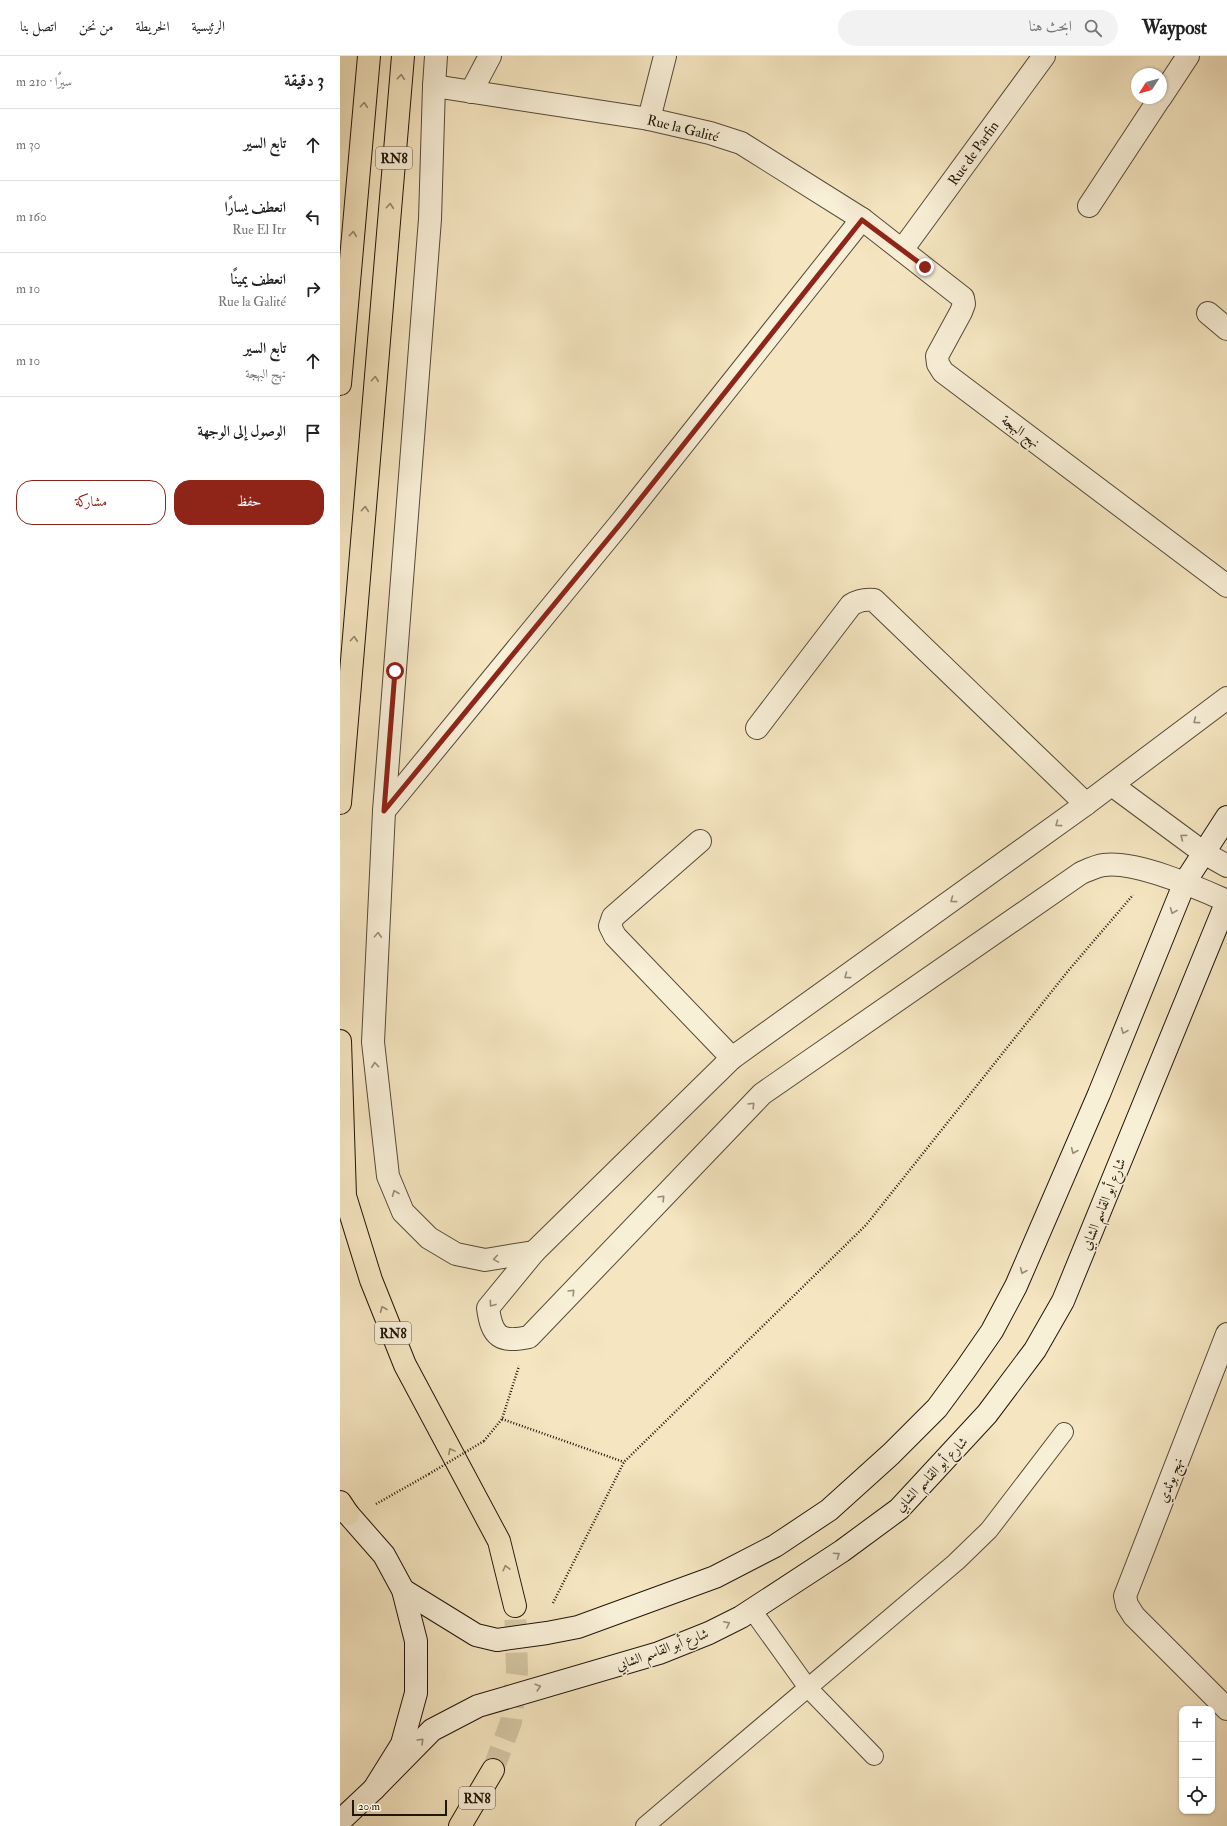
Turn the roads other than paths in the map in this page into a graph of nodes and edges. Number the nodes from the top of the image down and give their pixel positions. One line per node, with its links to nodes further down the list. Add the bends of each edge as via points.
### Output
1 (369, 56): 18 (highway, RN8, one-way to 1)
2 (403, 56): 23 (highway, RN8, one-way to 2)
3 (436, 56): 8 (street)
4 (490, 56): 10 (street)
5 (665, 56): 12 (street)
6 (1044, 56): 15 (street, Rue de Parfin)
7 (1188, 56): 9 (street)
8 (434, 86): 10 (street, Rue la Galité); 25 (street, via 430,219)
9 (1167, 89)
10 (471, 92): 12 (street, Rue la Galité)
11 (1157, 104): 13 (street)
12 (649, 119): 14 (street, Rue la Galité, via 741,143)
13 (1089, 206)
14 (862, 220): 15 (street, Rue la Galité); 25 (street, via 622,522)
15 (902, 250): 19 (street, نهج البهجة, via 963,298 961,312 938,356 938,364 943,372)
16 (1208, 313): 17 (street)
17 (1227, 329)
18 (340, 384)
19 (1227, 586)
20 (1227, 698): 22 (street, one-way to 22)
21 (757, 728): 24 (street, via 851,605 858,600 874,600)
22 (1112, 785): 24 (street); 28 (street, one-way to 22)
23 (340, 803)
24 (1086, 804): 33 (street, one-way to 33)
25 (384, 811): 34 (street, one-way to 25, via 485,1260 456,1254 429,1238 403,1212 388,1176 373,1042)
26 (1227, 817): 28 (street)
27 (700, 841): 33 (street, via 612,917 610,926 615,936)
28 (1204, 853): 29 (street); 30 (street)
29 (1227, 866)
30 (1185, 882): 31 (street); 34 (street, one-way to 30, via 488,1308 490,1326 499,1336 511,1340 529,1337 762,1094 1081,873 1103,865 1122,865); 38 (street, one-way to 38, via 1099,1094 1016,1286 992,1331 937,1408 891,1454 829,1510 775,1546 715,1577 601,1620 555,1632 497,1640 476,1635)
31 (1227, 901): 40 (street, شارع أبو القاسم الشابي, one-way to 31, via 842,1551 899,1509 987,1414 1035,1350 1063,1301)
32 (340, 1041): 39 (highway, RN8, one-way to 32, via 499,1541 405,1365 371,1280 345,1196)
33 (732, 1058): 34 (street)
34 (534, 1252)
35 (1227, 1334): 42 (street, نهج بوثدي, via 1125,1596 1127,1605 1140,1623)
36 (1064, 1432): 41 (lane, via 989,1530 956,1562)
37 (346, 1512): 38 (street, via 384,1555)
38 (403, 1590): 45 (street, via 416,1640 416,1693 402,1744)
39 (515, 1606)
40 (752, 1610): 41 (lane); 45 (street, شارع أبو القاسم الشابي, one-way to 40, via 432,1730 478,1706 659,1653 709,1633)
41 (808, 1688): 43 (lane); 48 (lane)
42 (1227, 1709)
43 (874, 1756)
44 (493, 1770): 47 (highway, RN8)
45 (374, 1788): 46 (street)
46 (340, 1821)
47 (460, 1826)
48 (645, 1826)

